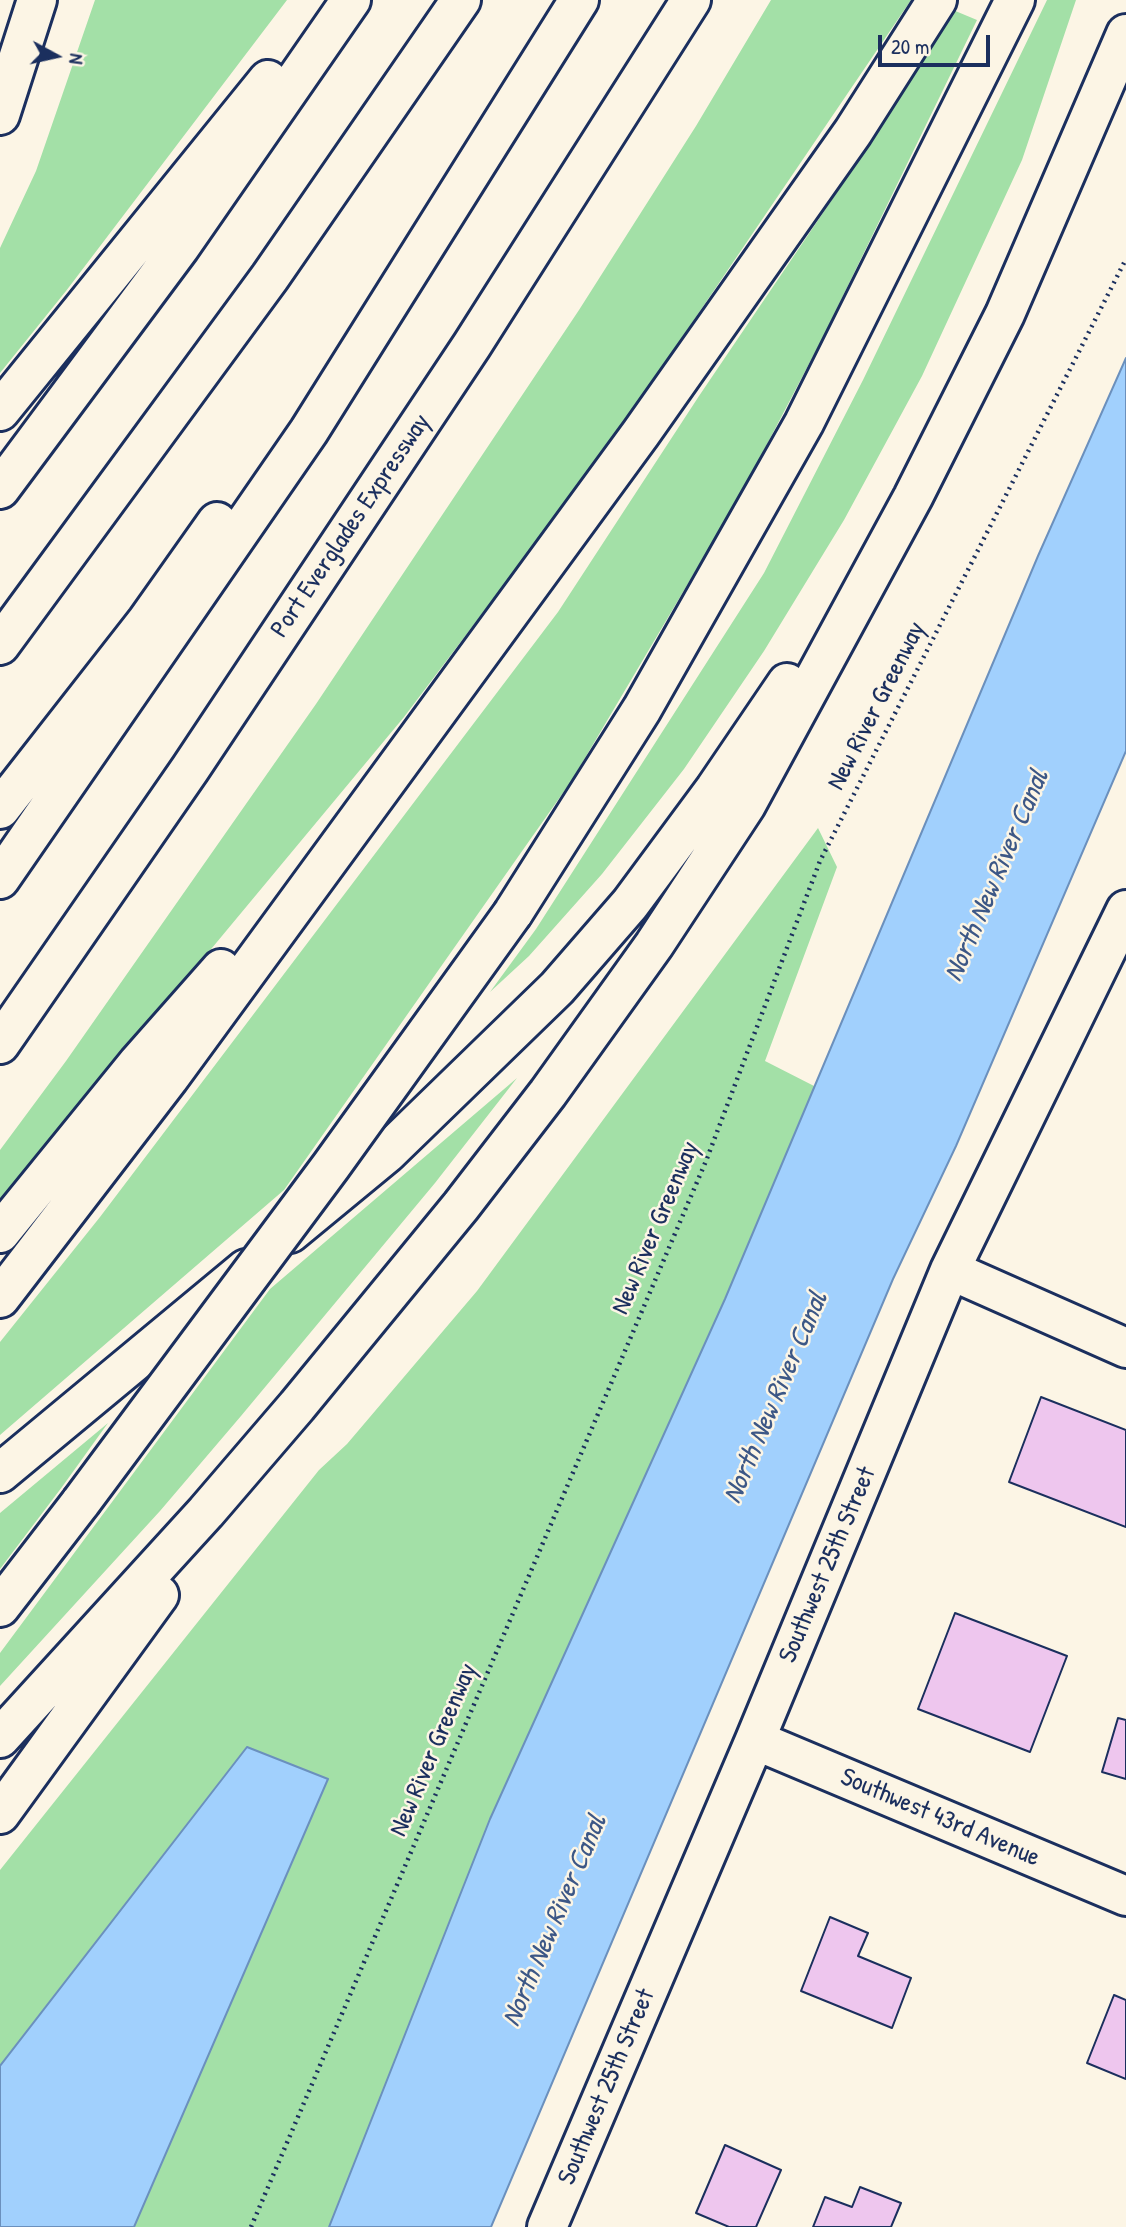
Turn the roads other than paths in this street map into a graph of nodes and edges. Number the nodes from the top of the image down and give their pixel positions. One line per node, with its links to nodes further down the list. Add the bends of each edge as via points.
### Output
1 (37, 0): 11 (main road)
2 (333, 0): 12 (main road)
3 (351, 0): 13 (main road, via 180,247)
4 (461, 0): 15 (main road, via 262,288)
5 (579, 0): 10 (main road)
6 (691, 0): 20 (main road, Port Everglades Expressway, via 472,345 190,769)
7 (937, 0): 16 (main road, via 853,132 641,433)
8 (1015, 0): 27 (main road, bridge, via 804,423 642,709 513,913 331,1166)
9 (1126, 34): 14 (main road, via 1005,314)
10 (532, 74): 17 (main road, via 147,621); 18 (main road, via 309,431)
11 (0, 115)
12 (0, 411)
13 (0, 489)
14 (914, 497): 25 (main road, via 746,805 654,945 461,1206); 26 (main road, via 715,789 630,904 558,988 387,1153)
15 (0, 645)
16 (391, 775): 21 (main road, via 138,1063); 23 (main road, via 169,1078)
17 (0, 809)
18 (0, 879)
19 (1126, 910): 22 (main road, Southwest 25th Street)
20 (0, 1044)
21 (0, 1233)
22 (950, 1270): 24 (main road); 29 (main road, Southwest 25th Street)
23 (0, 1298)
24 (1126, 1348)
25 (297, 1406): 28 (main road); 30 (main road)
26 (0, 1473)
27 (0, 1607)
28 (0, 1738)
29 (755, 1740): 31 (main road, Southwest 43rd Avenue); 32 (main road, Southwest 25th Street)
30 (0, 1814)
31 (1126, 1896)
32 (547, 2227)

